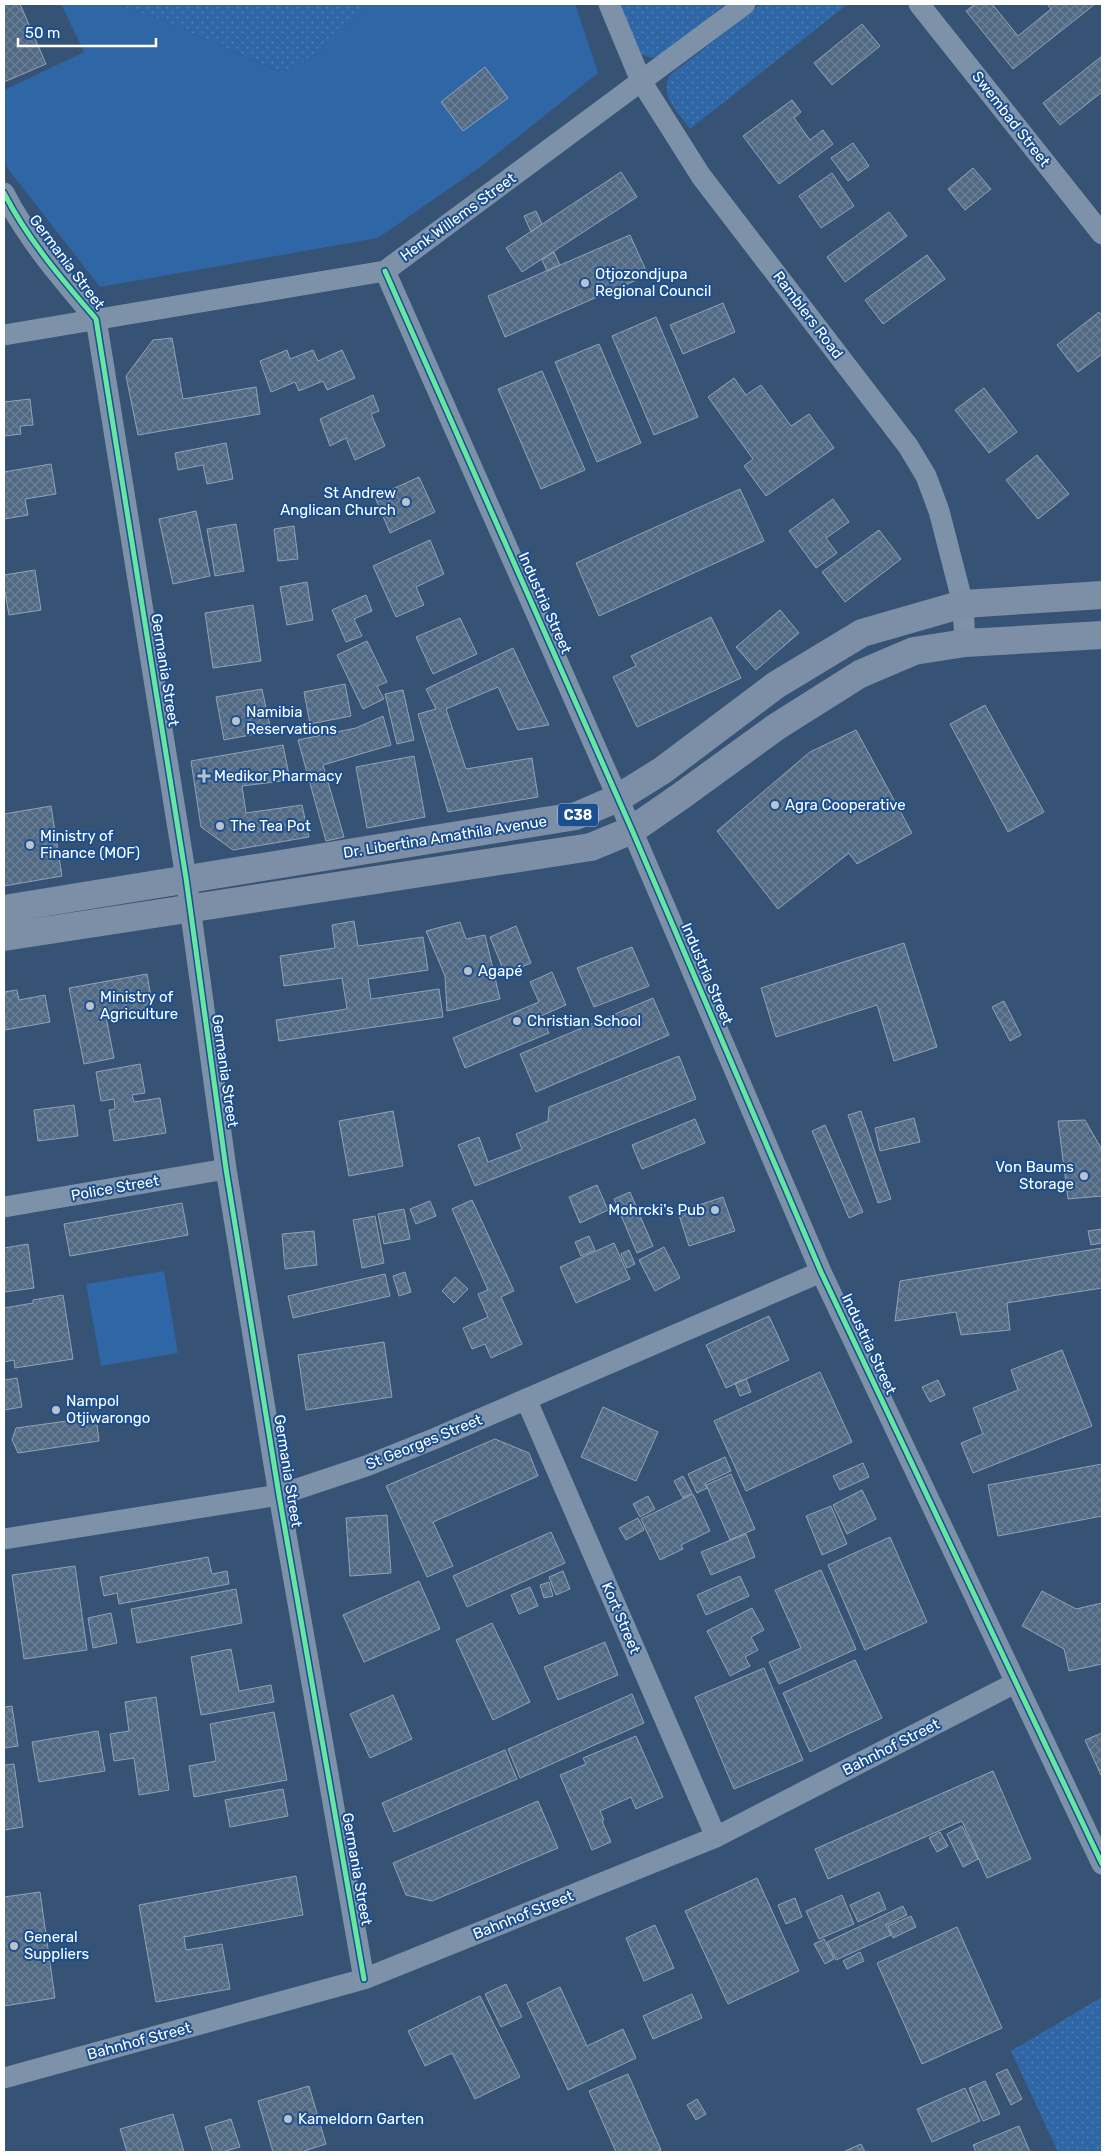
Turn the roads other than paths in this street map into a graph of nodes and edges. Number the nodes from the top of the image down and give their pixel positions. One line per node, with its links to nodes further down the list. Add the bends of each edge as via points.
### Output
1 (609, 4): 4 (street, Ramblers Road)
2 (745, 4): 4 (street, Henk Willems Street)
3 (919, 4): 6 (street, Swembad Street)
4 (642, 81): 7 (street, Henk Willems Street); 11 (street, Ramblers Road, via 701,176 908,446 926,476 939,511)
5 (4, 193): 8 (street, Germania Street, via 45,259)
6 (1102, 234)
7 (385, 271): 8 (street, Henk Willems Street); 14 (street, Industria Street)
8 (96, 319): 9 (street, Henk Willems Street); 16 (street, Germania Street)
9 (4, 335)
10 (1102, 595): 11 (main road, Dr. Libertina Amathila Avenue / C38)
11 (962, 604): 13 (street, Ramblers Road); 14 (main road, Dr. Libertina Amathila Avenue / C38, via 862,633 776,685 663,770)
12 (1102, 635): 13 (main road, Dr. Libertina Amathila Avenue / C38)
13 (965, 643): 15 (main road, Dr. Libertina Amathila Avenue / C38, via 914,651 860,674 776,727)
14 (618, 798): 15 (street, Industria Street); 16 (main road, Dr. Libertina Amathila Avenue / C38, via 576,816)
15 (632, 830): 17 (main road, Dr. Libertina Amathila Avenue / C38, via 591,847); 22 (street, Industria Street)
16 (186, 878): 17 (street, Germania Street); 18 (main road, Dr. Libertina Amathila Avenue / C38)
17 (189, 908): 19 (main road, Dr. Libertina Amathila Avenue / C38); 20 (street, Germania Street)
18 (4, 909)
19 (4, 938)
20 (226, 1169): 21 (street, Police Street); 24 (street, Germania Street)
21 (4, 1207)
22 (821, 1272): 23 (street, St Georges Street); 26 (street, Industria Street)
23 (526, 1399): 24 (street, St Georges Street, via 375,1463); 27 (street, Kort Street)
24 (279, 1495): 25 (street, St Georges Street); 29 (street, Germania Street)
25 (4, 1539)
26 (1015, 1683): 27 (street, Bahnhof Street); 28 (street, Industria Street)
27 (716, 1837): 29 (street, Bahnhof Street)
28 (1102, 1864)
29 (364, 1980): 30 (street, Bahnhof Street)
30 (4, 2078)

